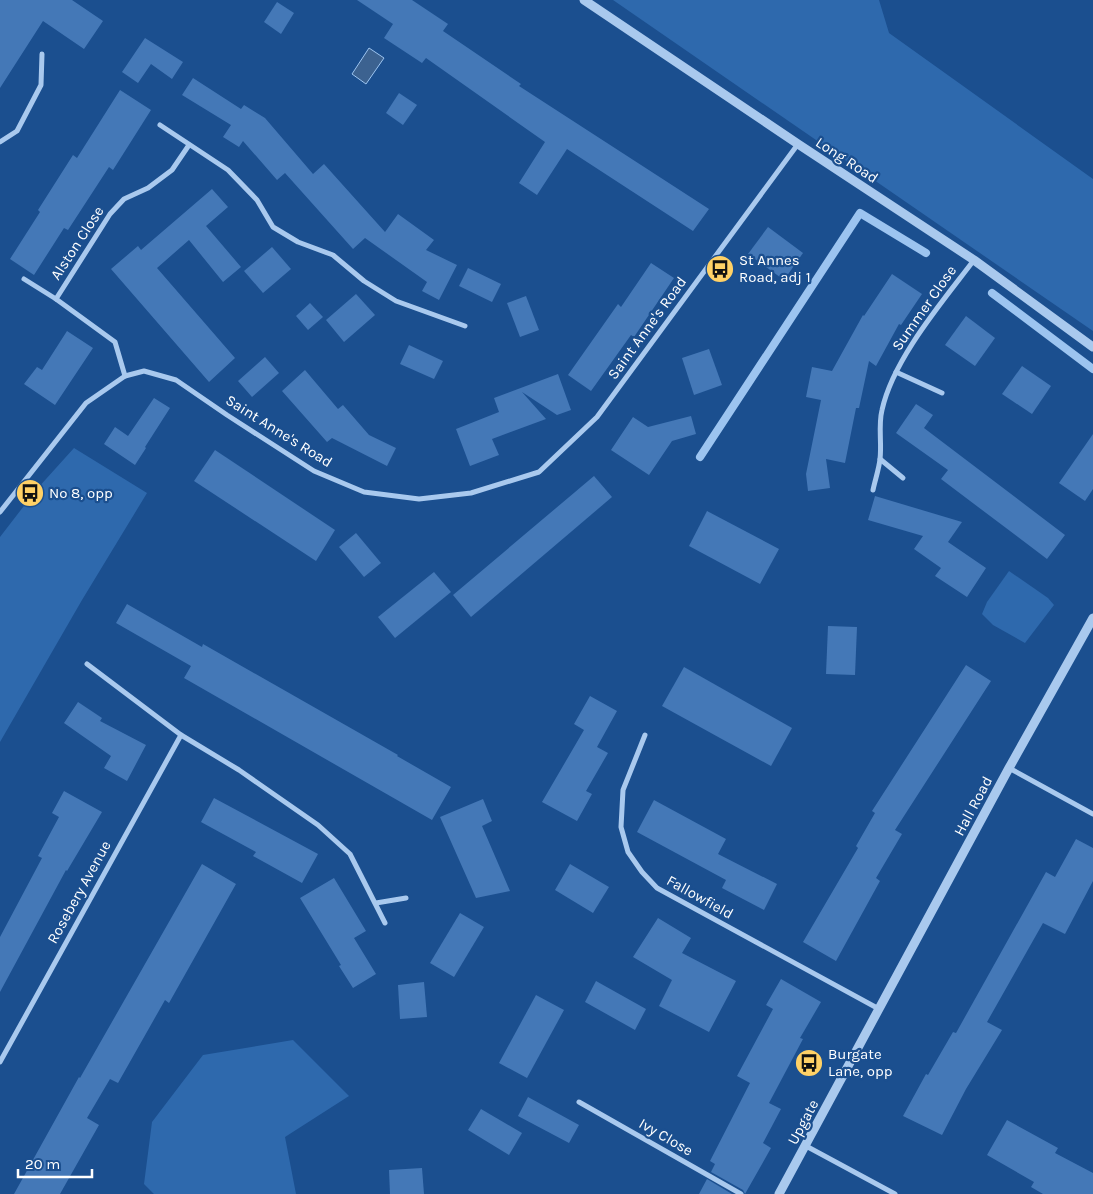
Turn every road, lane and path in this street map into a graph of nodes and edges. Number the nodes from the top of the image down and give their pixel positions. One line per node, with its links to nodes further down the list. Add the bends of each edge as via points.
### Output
1 (584, 0): 5 (street, Long Road)
2 (42, 54): 4 (street, via 41,86 17,131)
3 (160, 125): 6 (street)
4 (0, 142)
5 (798, 144): 7 (street, Long Road); 13 (street, Saint Anne's Road, via 598,417 540,472 471,493 419,499 364,492 314,471 176,380 144,371)
6 (189, 145): 9 (street, Alston Close, via 172,170 148,188 124,199 110,214); 10 (street, via 228,170 258,200 273,227 298,242 333,255 396,302)
7 (974, 260): 11 (street, Long Road); 12 (street, Summer Close, via 926,323)
8 (24, 279): 9 (street)
9 (56, 299): 13 (street, via 115,342)
10 (465, 326)
11 (1093, 347)
12 (896, 372): 14 (street, Summer Close); 15 (street, Summer Close, via 882,408)
13 (125, 376): 18 (street, via 86,403)
14 (942, 393)
15 (880, 459): 16 (street); 17 (street, Summer Close)
16 (903, 478)
17 (873, 490)
18 (0, 512)
19 (1093, 618): 23 (street, Hall Road)
20 (87, 664): 21 (street)
21 (182, 735): 26 (street, via 318,825 350,854); 29 (street, Rosebery Avenue)
22 (645, 736): 28 (street, Fallowfield, via 623,790 621,827 628,852 642,872 656,888)
23 (1009, 768): 24 (street); 28 (street, Hall Road)
24 (1093, 814)
25 (406, 898): 26 (street)
26 (376, 903): 27 (street)
27 (386, 923)
28 (880, 1009): 31 (street, Upgate)
29 (0, 1062)
30 (579, 1102): 32 (street, Ivy Close)
31 (806, 1146): 33 (street, Upgate); 34 (street)
32 (741, 1194)
33 (779, 1194)
34 (895, 1194)

